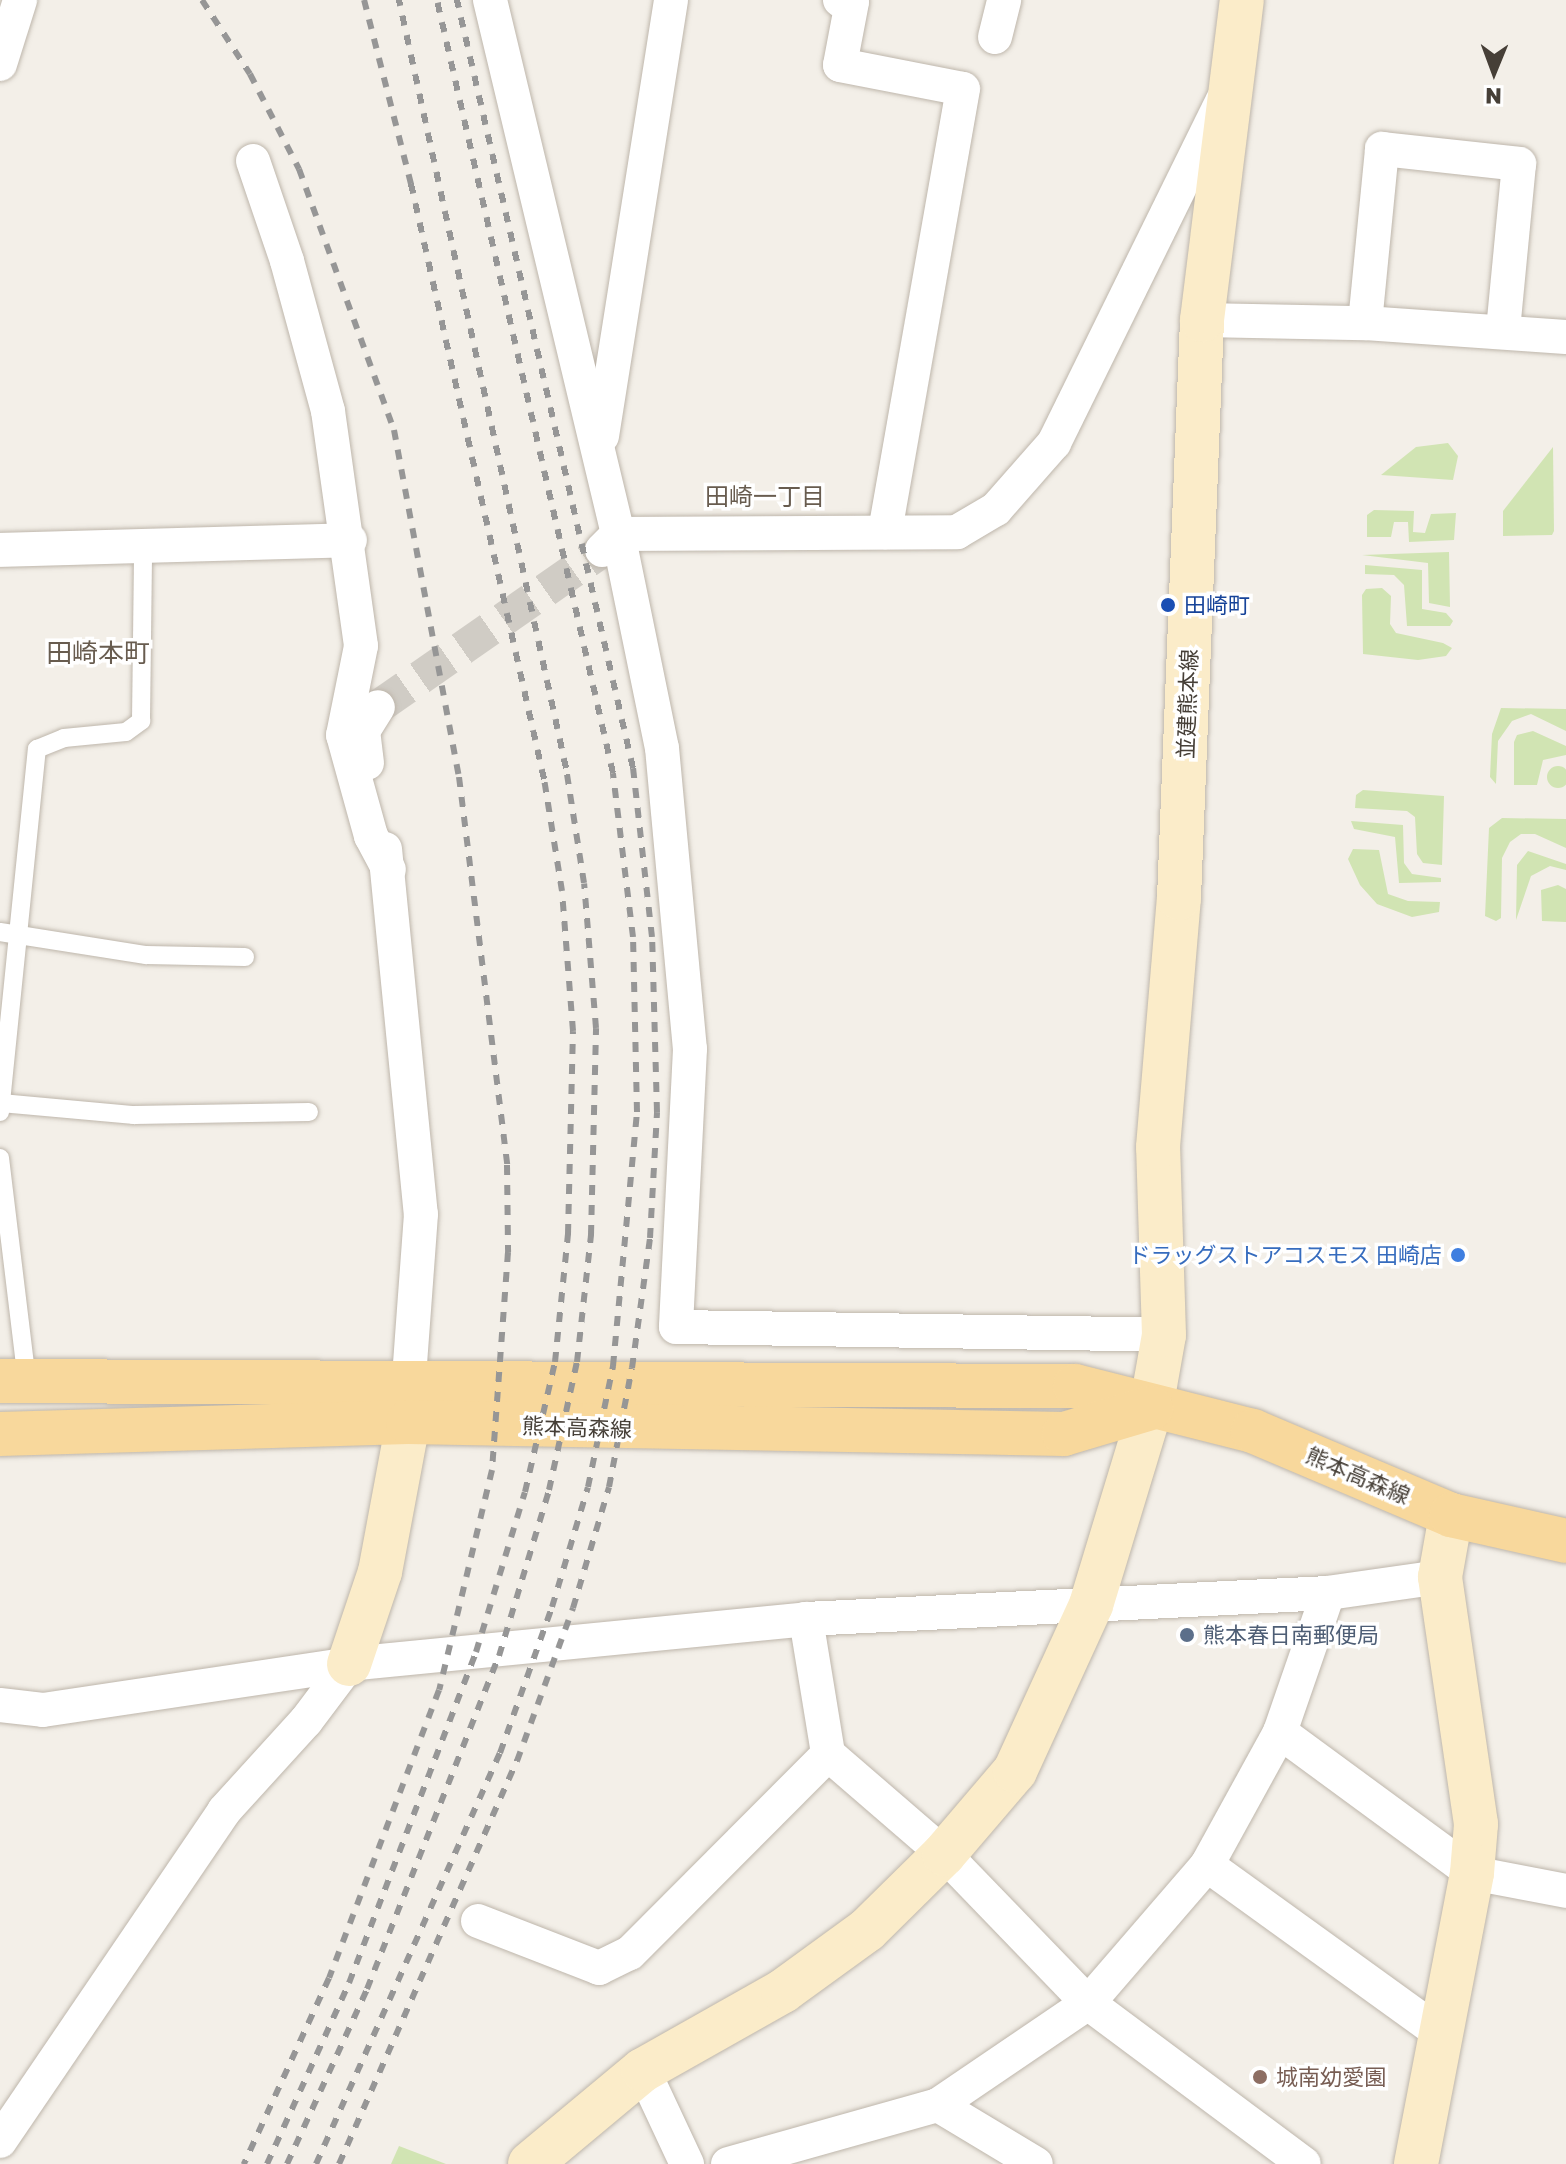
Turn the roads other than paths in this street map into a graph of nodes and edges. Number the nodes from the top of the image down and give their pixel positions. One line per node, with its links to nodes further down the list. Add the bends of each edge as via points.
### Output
1 (20, 0): 8 (street)
2 (490, 0): 15 (street)
3 (671, 0): 15 (street)
4 (840, 0): 16 (street, via 852,2 840,65 963,89)
5 (1004, 0): 7 (street)
6 (1242, 0): 9 (street, 並建熊本線)
7 (995, 37)
8 (0, 64)
9 (1227, 90): 11 (street, 並建熊本線); 16 (street, via 1054,443 996,509 957,532)
10 (253, 161): 17 (street, via 328,411)
11 (1202, 320): 12 (street); 29 (street, 並建熊本線, via 1179,898 1158,1147)
12 (1365, 323): 13 (street); 13 (street, via 1382,149 1519,164)
13 (1503, 331): 14 (street)
14 (1566, 337)
15 (599, 452): 18 (street)
16 (885, 532): 18 (street)
17 (350, 540): 19 (street); 22 (street, via 361,646 343,735 371,836)
18 (609, 544): 29 (street, via 662,748 690,1049 676,1327)
19 (143, 549): 20 (street); 23 (lane, via 141,721 126,732 64,738 37,749)
20 (0, 550)
21 (378, 707): 22 (street, via 363,731 364,753)
22 (389, 870): 30 (street, via 421,1214)
23 (9, 933): 24 (lane, via 146,955); 25 (lane)
24 (245, 957)
25 (1, 1103): 26 (lane); 27 (lane, via 134,1115)
26 (0, 1112)
27 (309, 1112)
28 (0, 1158): 31 (lane)
29 (1164, 1335): 32 (street, 並建熊本線)
30 (409, 1379): 31 (main road, 熊本高森線); 32 (main road, 熊本高森線, via 1075,1386); 33 (street)
31 (13, 1381)
32 (1151, 1408): 33 (main road, 熊本高森線, via 1064,1434); 35 (main road, 熊本高森線, via 1253,1431); 39 (street, 並建熊本線)
33 (408, 1422): 34 (main road, 熊本高森線); 41 (street, via 380,1572)
34 (0, 1434)
35 (1451, 1515): 36 (main road, 熊本高森線); 37 (street)
36 (1566, 1541)
37 (1440, 1577): 38 (street); 47 (street, via 1476,1824)
38 (1328, 1593): 39 (street); 43 (street)
39 (1091, 1605): 40 (street); 45 (street, 並建熊本線, via 1015,1771)
40 (806, 1619): 41 (street); 44 (street)
41 (349, 1664): 42 (street, via 43,1710); 54 (street, via 306,1721 224,1811)
42 (0, 1705)
43 (1280, 1732): 46 (street); 47 (street)
44 (828, 1754): 45 (street); 49 (street, via 630,1953 599,1968)
45 (944, 1854): 50 (street); 52 (street, 並建熊本線, via 867,1930 783,1991)
46 (1207, 1865): 50 (street); 51 (street)
47 (1472, 1873): 48 (street); 51 (street)
48 (1566, 1891)
49 (478, 1921)
50 (1088, 2003): 53 (street); 59 (street)
51 (1443, 2035): 60 (street)
52 (643, 2070): 55 (street, 並建熊本線); 56 (street)
53 (938, 2105): 57 (street); 58 (street)
54 (0, 2141)
55 (530, 2164)
56 (687, 2164)
57 (728, 2164)
58 (1036, 2164)
59 (1304, 2164)
60 (1416, 2164)

